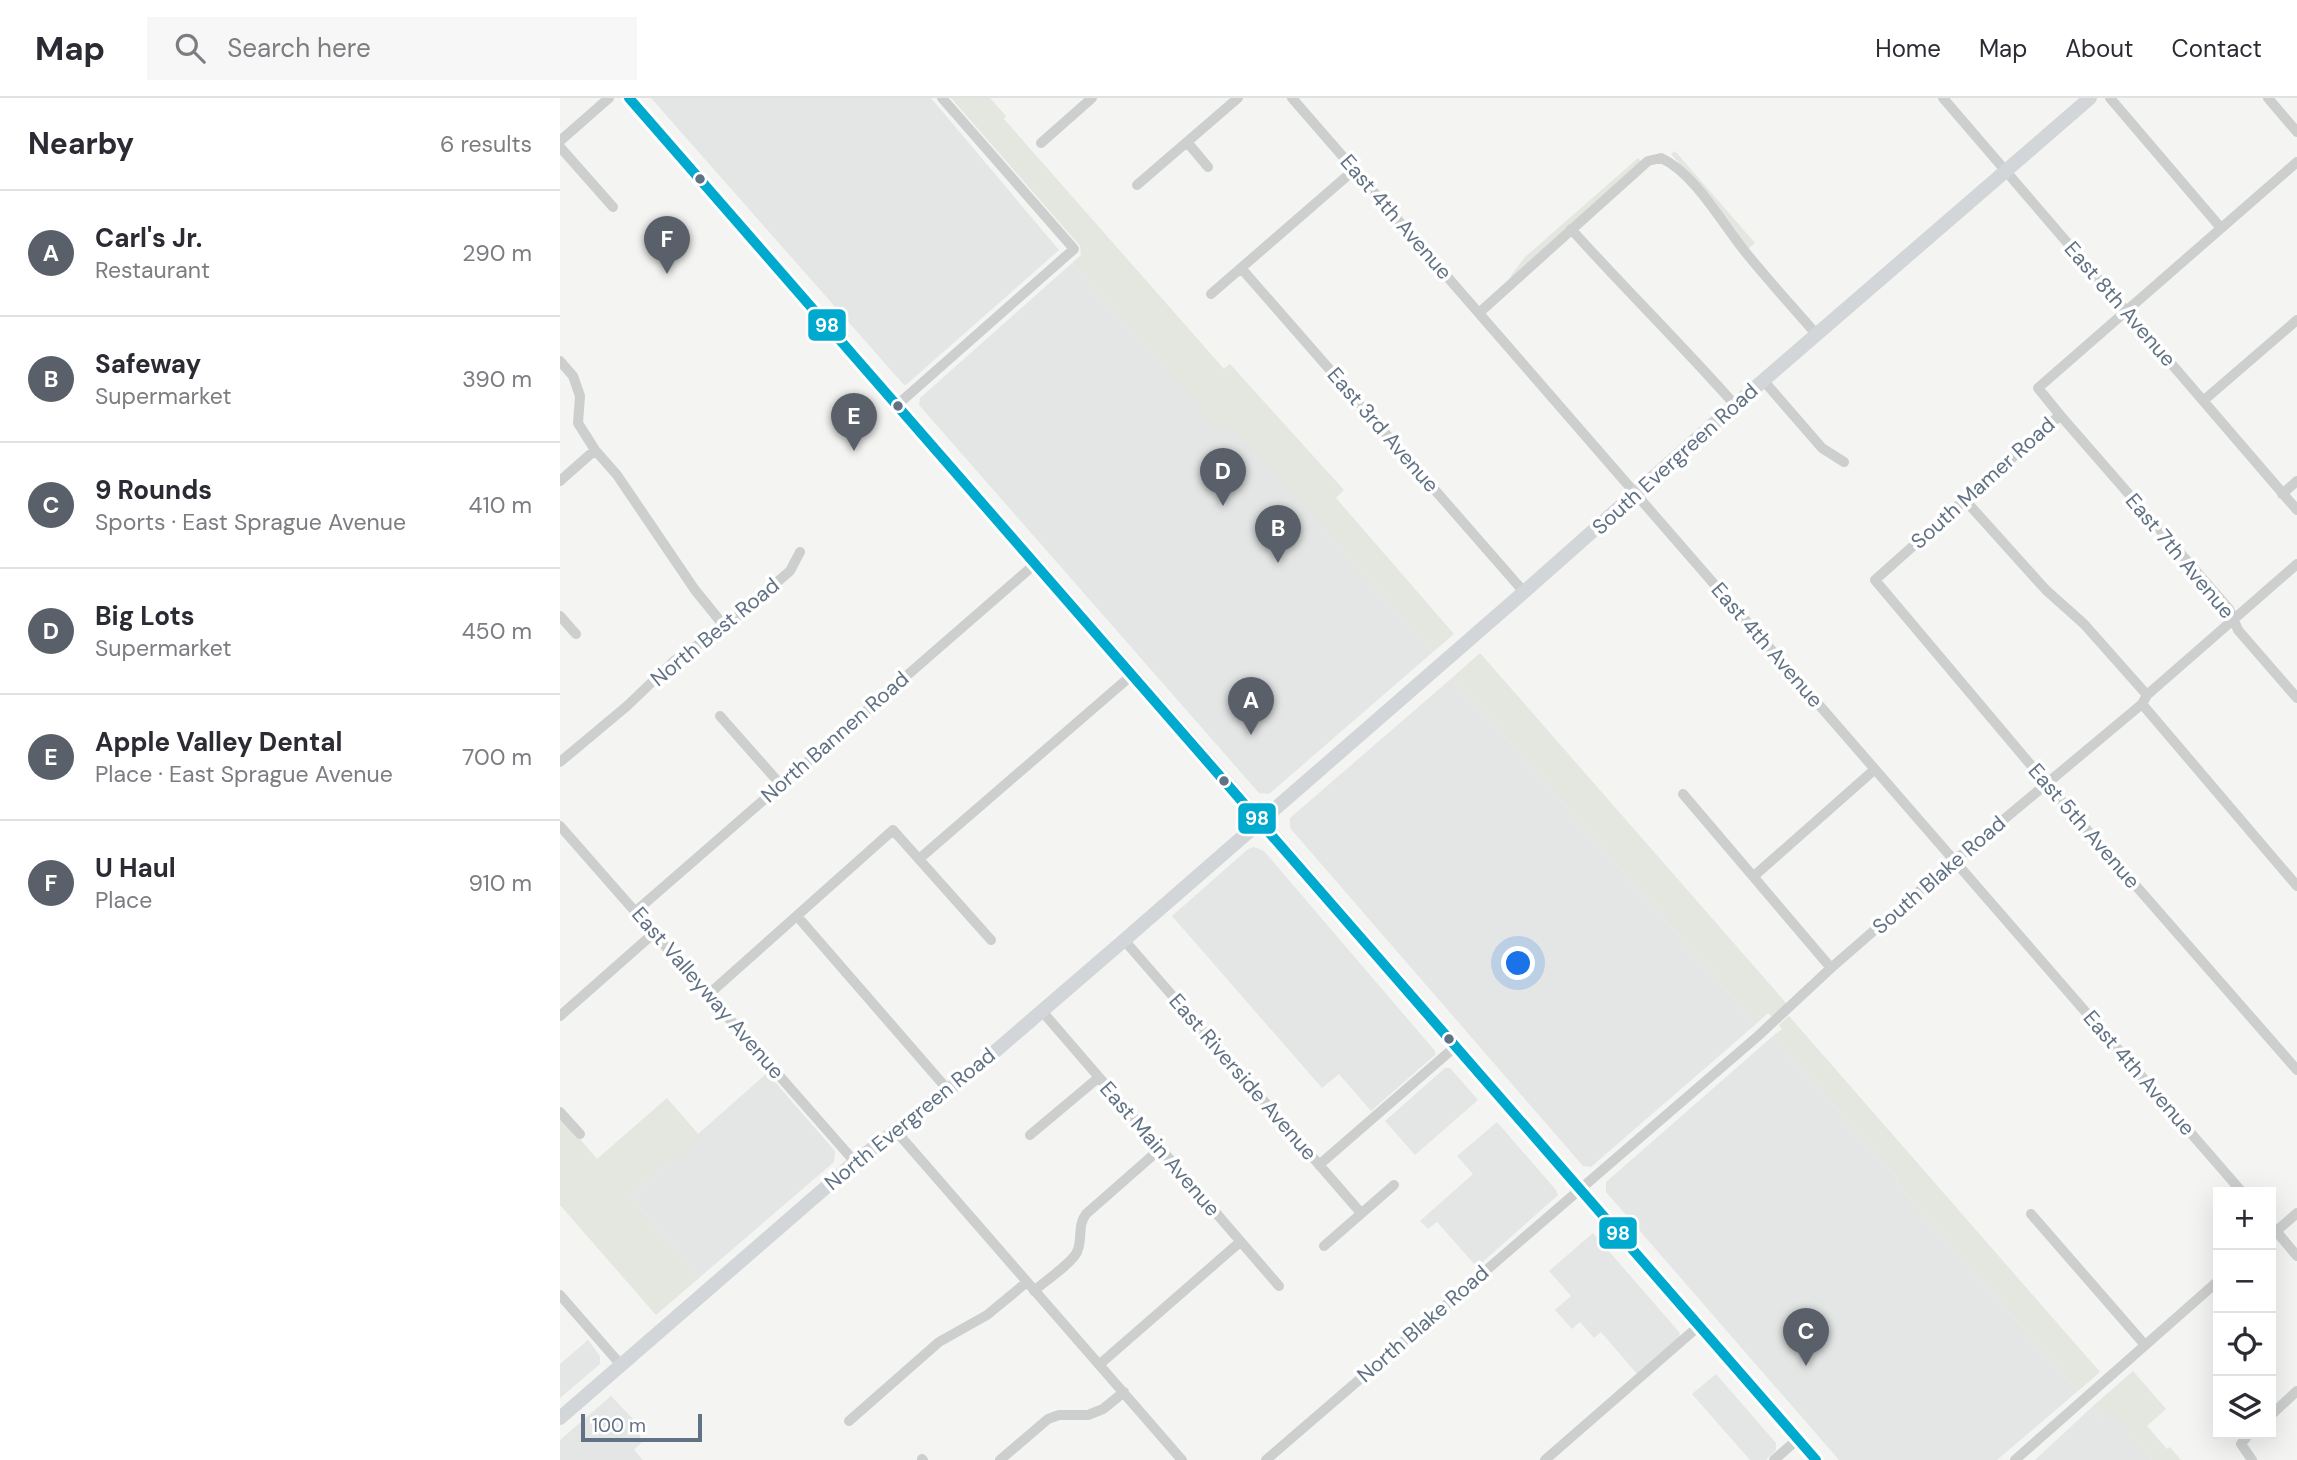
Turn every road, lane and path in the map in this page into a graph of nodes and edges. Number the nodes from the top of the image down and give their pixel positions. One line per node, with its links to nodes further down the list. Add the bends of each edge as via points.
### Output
1 (609, 98): 12 (street)
2 (628, 98): 34 (main road)
3 (942, 98): 34 (street, via 1074,249)
4 (1092, 98): 13 (street)
5 (1238, 98): 14 (street)
6 (1292, 98): 18 (street, East 4th Avenue)
7 (1943, 98): 19 (street, East 8th Avenue)
8 (2090, 98): 19 (main road, South Evergreen Road)
9 (2110, 98): 22 (street)
10 (2268, 98): 11 (street)
11 (2297, 132)
12 (560, 141)
13 (1041, 142)
14 (1187, 142): 17 (street); 20 (street)
15 (560, 147): 21 (street)
16 (2297, 162): 22 (street, South Mamer Road)
17 (1208, 167)
18 (1354, 170): 24 (street); 26 (street, East 4th Avenue)
19 (2006, 170): 27 (street, East 8th Avenue); 29 (main road, South Evergreen Road)
20 (1137, 185)
21 (613, 207)
22 (2221, 228): 27 (street, South Mamer Road)
23 (1571, 229): 26 (street); 29 (street, via 1648,161 1661,158 1674,164 1698,191); 33 (street)
24 (1241, 268): 25 (street); 48 (street, East 3rd Avenue)
25 (1211, 294)
26 (1480, 312): 40 (street, East 4th Avenue)
27 (2126, 312): 32 (street, East 8th Avenue); 35 (street, South Mamer Road, via 2038,388)
28 (2297, 320): 32 (street)
29 (1816, 334): 31 (main road, South Evergreen Road)
30 (560, 361): 36 (street, via 573,376 580,396 578,423)
31 (1763, 380): 33 (main road, South Evergreen Road); 37 (street, via 1822,448)
32 (2203, 401): 41 (street, East 8th Avenue)
33 (1735, 405): 40 (main road, South Evergreen Road)
34 (896, 406): 45 (main road)
35 (2060, 415): 42 (street, South Mamer Road); 50 (street, East 7th Avenue, via 2229,608)
36 (595, 450): 38 (street); 51 (street)
37 (1844, 462)
38 (560, 481)
39 (2297, 481): 41 (street)
40 (1636, 494): 48 (main road, South Evergreen Road); 58 (street, East 4th Avenue)
41 (2283, 494): 43 (street, East 8th Avenue)
42 (1964, 499): 47 (street, South Mamer Road); 55 (street, via 2046,590 2084,624)
43 (2297, 510)
44 (800, 552): 51 (street, North Best Road, via 790,571)
45 (1035, 564): 53 (main road); 60 (street, North Bannen Road)
46 (2297, 564): 50 (street, South Blake Road)
47 (1875, 580): 59 (street, East 5th Avenue)
48 (1524, 592): 62 (main road, South Evergreen Road)
49 (560, 616): 52 (street)
50 (2233, 619): 54 (street, East 7th Avenue); 55 (street, South Blake Road)
51 (725, 627): 57 (street, North Best Road, via 674,661)
52 (576, 634)
53 (1132, 674): 62 (main road); 64 (street)
54 (2297, 698)
55 (2144, 700): 59 (street, South Blake Road); 67 (street)
56 (720, 716): 60 (street)
57 (560, 762)
58 (1874, 770): 65 (street, East 4th Avenue); 66 (street)
59 (2046, 783): 65 (street, South Blake Road); 78 (street, East 5th Avenue)
60 (781, 785): 68 (street, North Bannen Road)
61 (1683, 794): 66 (street)
62 (1261, 821): 72 (main road, North Evergreen Road); 77 (main road)
63 (560, 826): 68 (street, East Valleyway Avenue)
64 (919, 859): 69 (street, via 894,830); 71 (street)
65 (1954, 861): 73 (street, South Blake Road); 89 (street, East 4th Avenue)
66 (1754, 876): 73 (street)
67 (2297, 886)
68 (636, 911): 70 (street, East Valleyway Avenue)
69 (797, 916): 74 (street); 80 (street)
70 (654, 933): 74 (street, East Valleyway Avenue); 76 (street)
71 (990, 940)
72 (1124, 940): 75 (main road, North Evergreen Road); 87 (street, East Riverside Avenue)
73 (1831, 968): 90 (street, South Blake Road)
74 (709, 994): 86 (street, East Valleyway Avenue)
75 (1041, 1010): 79 (street, East Main Avenue); 80 (main road, North Evergreen Road)
76 (560, 1016)
77 (1456, 1046): 87 (street); 90 (main road)
78 (2297, 1070)
79 (1098, 1078): 84 (street); 85 (street, East Main Avenue)
80 (948, 1090): 82 (main road, North Evergreen Road)
81 (560, 1112): 83 (street)
82 (895, 1130): 86 (main road, North Evergreen Road); 101 (street)
83 (580, 1135)
84 (1030, 1135)
85 (1160, 1150): 96 (street, East Main Avenue); 101 (street, via 1086,1214 1073,1257)
86 (855, 1162): 106 (main road, North Evergreen Road)
87 (1319, 1165): 91 (street, East Riverside Avenue)
88 (1394, 1185): 91 (street)
89 (2238, 1187)
90 (1580, 1189): 103 (main road); 116 (street, North Blake Road)
91 (1361, 1213): 97 (street)
92 (2297, 1213): 94 (street)
93 (2031, 1214): 104 (street)
94 (2276, 1229)
95 (2276, 1234): 98 (street)
96 (1240, 1242): 99 (street, East Main Avenue); 105 (street)
97 (1324, 1246)
98 (2297, 1256)
99 (1279, 1286)
100 (2213, 1286): 104 (street)
101 (1030, 1287): 105 (street); 111 (street, via 939,1342)
102 (560, 1295): 106 (street)
103 (1700, 1325): 112 (main road); 117 (street)
104 (2145, 1345): 120 (street)
105 (1100, 1364): 108 (street)
106 (621, 1365): 110 (main road, North Evergreen Road)
107 (2297, 1391): 109 (street)
108 (1124, 1392): 114 (street, via 1088,1415 1048,1419); 115 (street)
109 (2276, 1410)
110 (560, 1418)
111 (849, 1421)
112 (1798, 1439): 118 (street); 119 (main road)
113 (2245, 1439): 121 (street, via 2241,1444)
114 (1000, 1460)
115 (1182, 1460)
116 (1266, 1460)
117 (1545, 1460)
118 (1774, 1460)
119 (1816, 1460)
120 (2015, 1460)
121 (2252, 1460)

